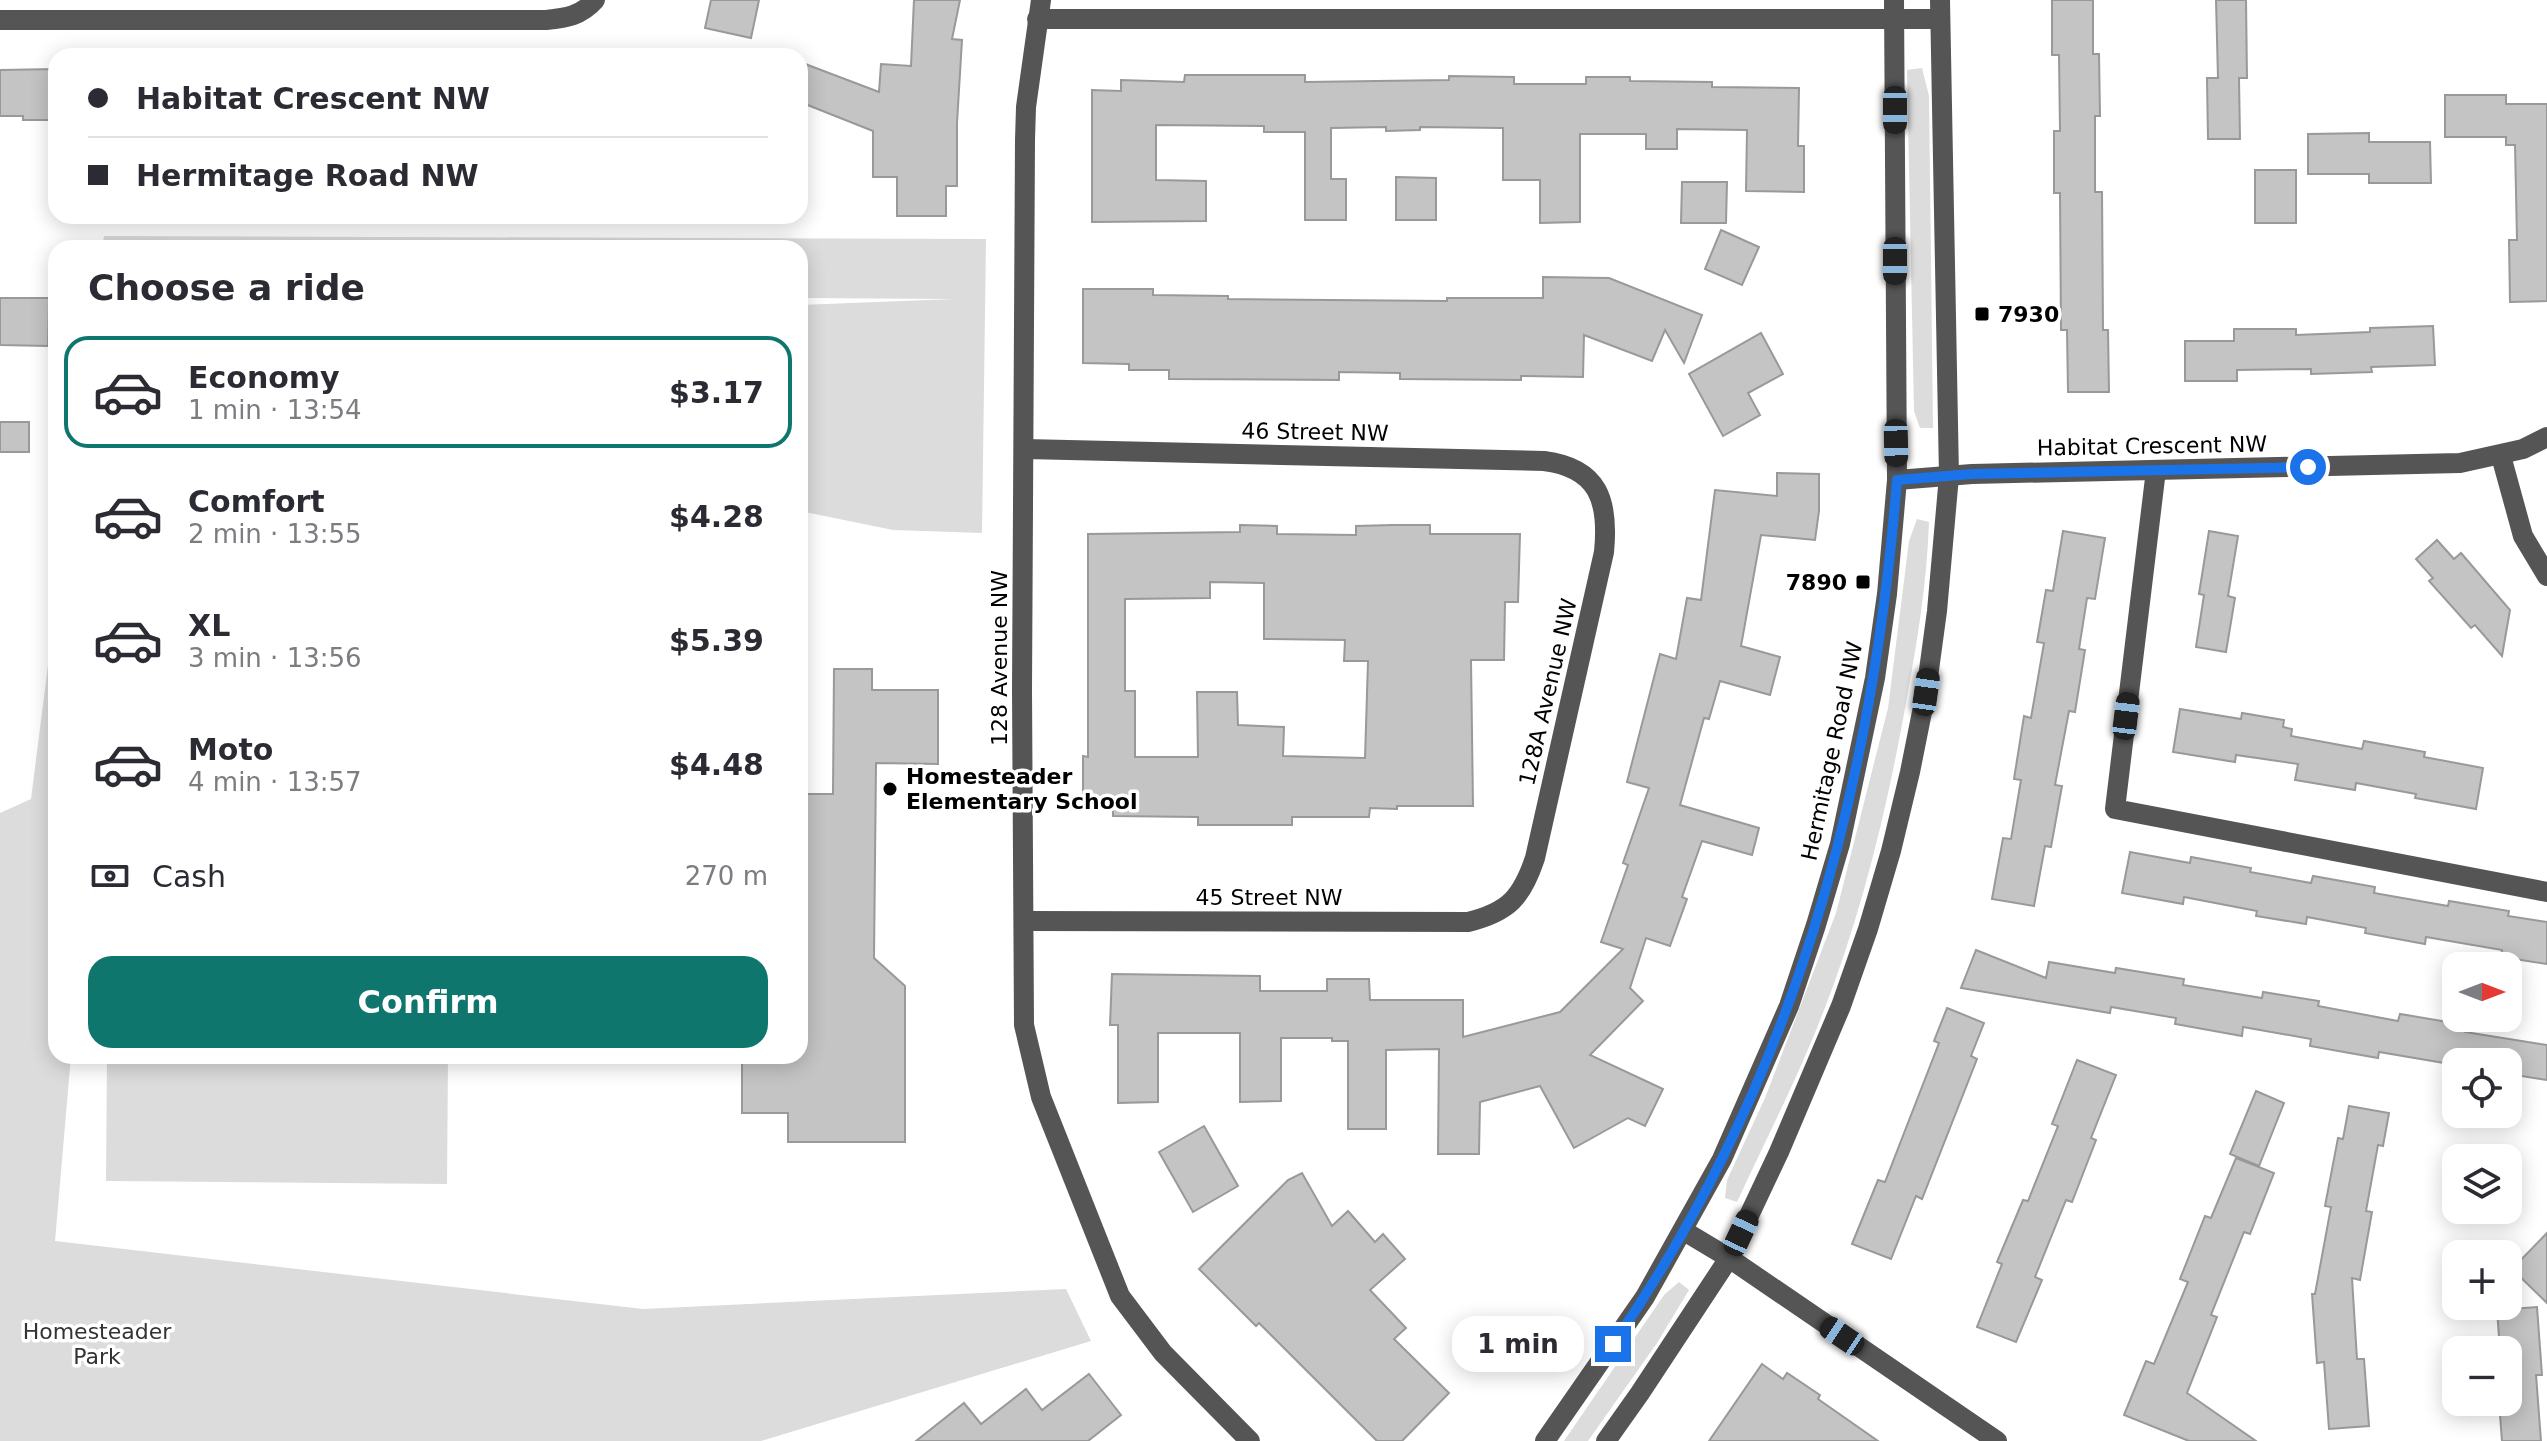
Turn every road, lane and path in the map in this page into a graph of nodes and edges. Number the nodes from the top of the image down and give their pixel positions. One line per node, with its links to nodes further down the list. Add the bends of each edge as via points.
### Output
1 (590, 5): 6 (street, via 567,18 546,20)
2 (1039, 10): 3 (street); 8 (street, 128 Avenue NW, via 1026,107)
3 (1599, 10): 4 (street)
4 (1894, 10): 5 (street); 12 (street, Hermitage Road NW)
5 (1940, 10): 11 (street)
6 (0, 20)
7 (2547, 437): 9 (street, Habitat Crescent NW)
8 (1025, 449): 13 (street, 46 Street NW, via 1544,461 1567,464); 17 (street, 128 Avenue NW)
9 (2501, 456): 10 (street, Habitat Crescent NW, via 2460,463); 14 (street, via 2523,536)
10 (2156, 470): 11 (street, Habitat Crescent NW); 15 (street, via 2115,809)
11 (1949, 476): 12 (street, Habitat Crescent NW); 19 (street, via 1926,692 1891,851 1841,1006)
12 (1897, 480): 18 (street, Hermitage Road NW, via 1875,678 1836,857 1789,1006)
13 (1596, 487): 16 (street, 128A Avenue NW, via 1607,529 1604,552 1535,858)
14 (2547, 576)
15 (2547, 892)
16 (1511, 904): 17 (street, 45 Street NW, via 1468,922)
17 (1024, 921): 20 (street, 128 Avenue NW, via 1024,1025 1031,1062 1120,1296 1163,1353)
18 (1684, 1231): 19 (street); 21 (street, Hermitage Road NW)
19 (1729, 1258): 22 (street); 23 (street)
20 (1250, 1441)
21 (1545, 1441)
22 (1606, 1441)
23 (1997, 1441)

